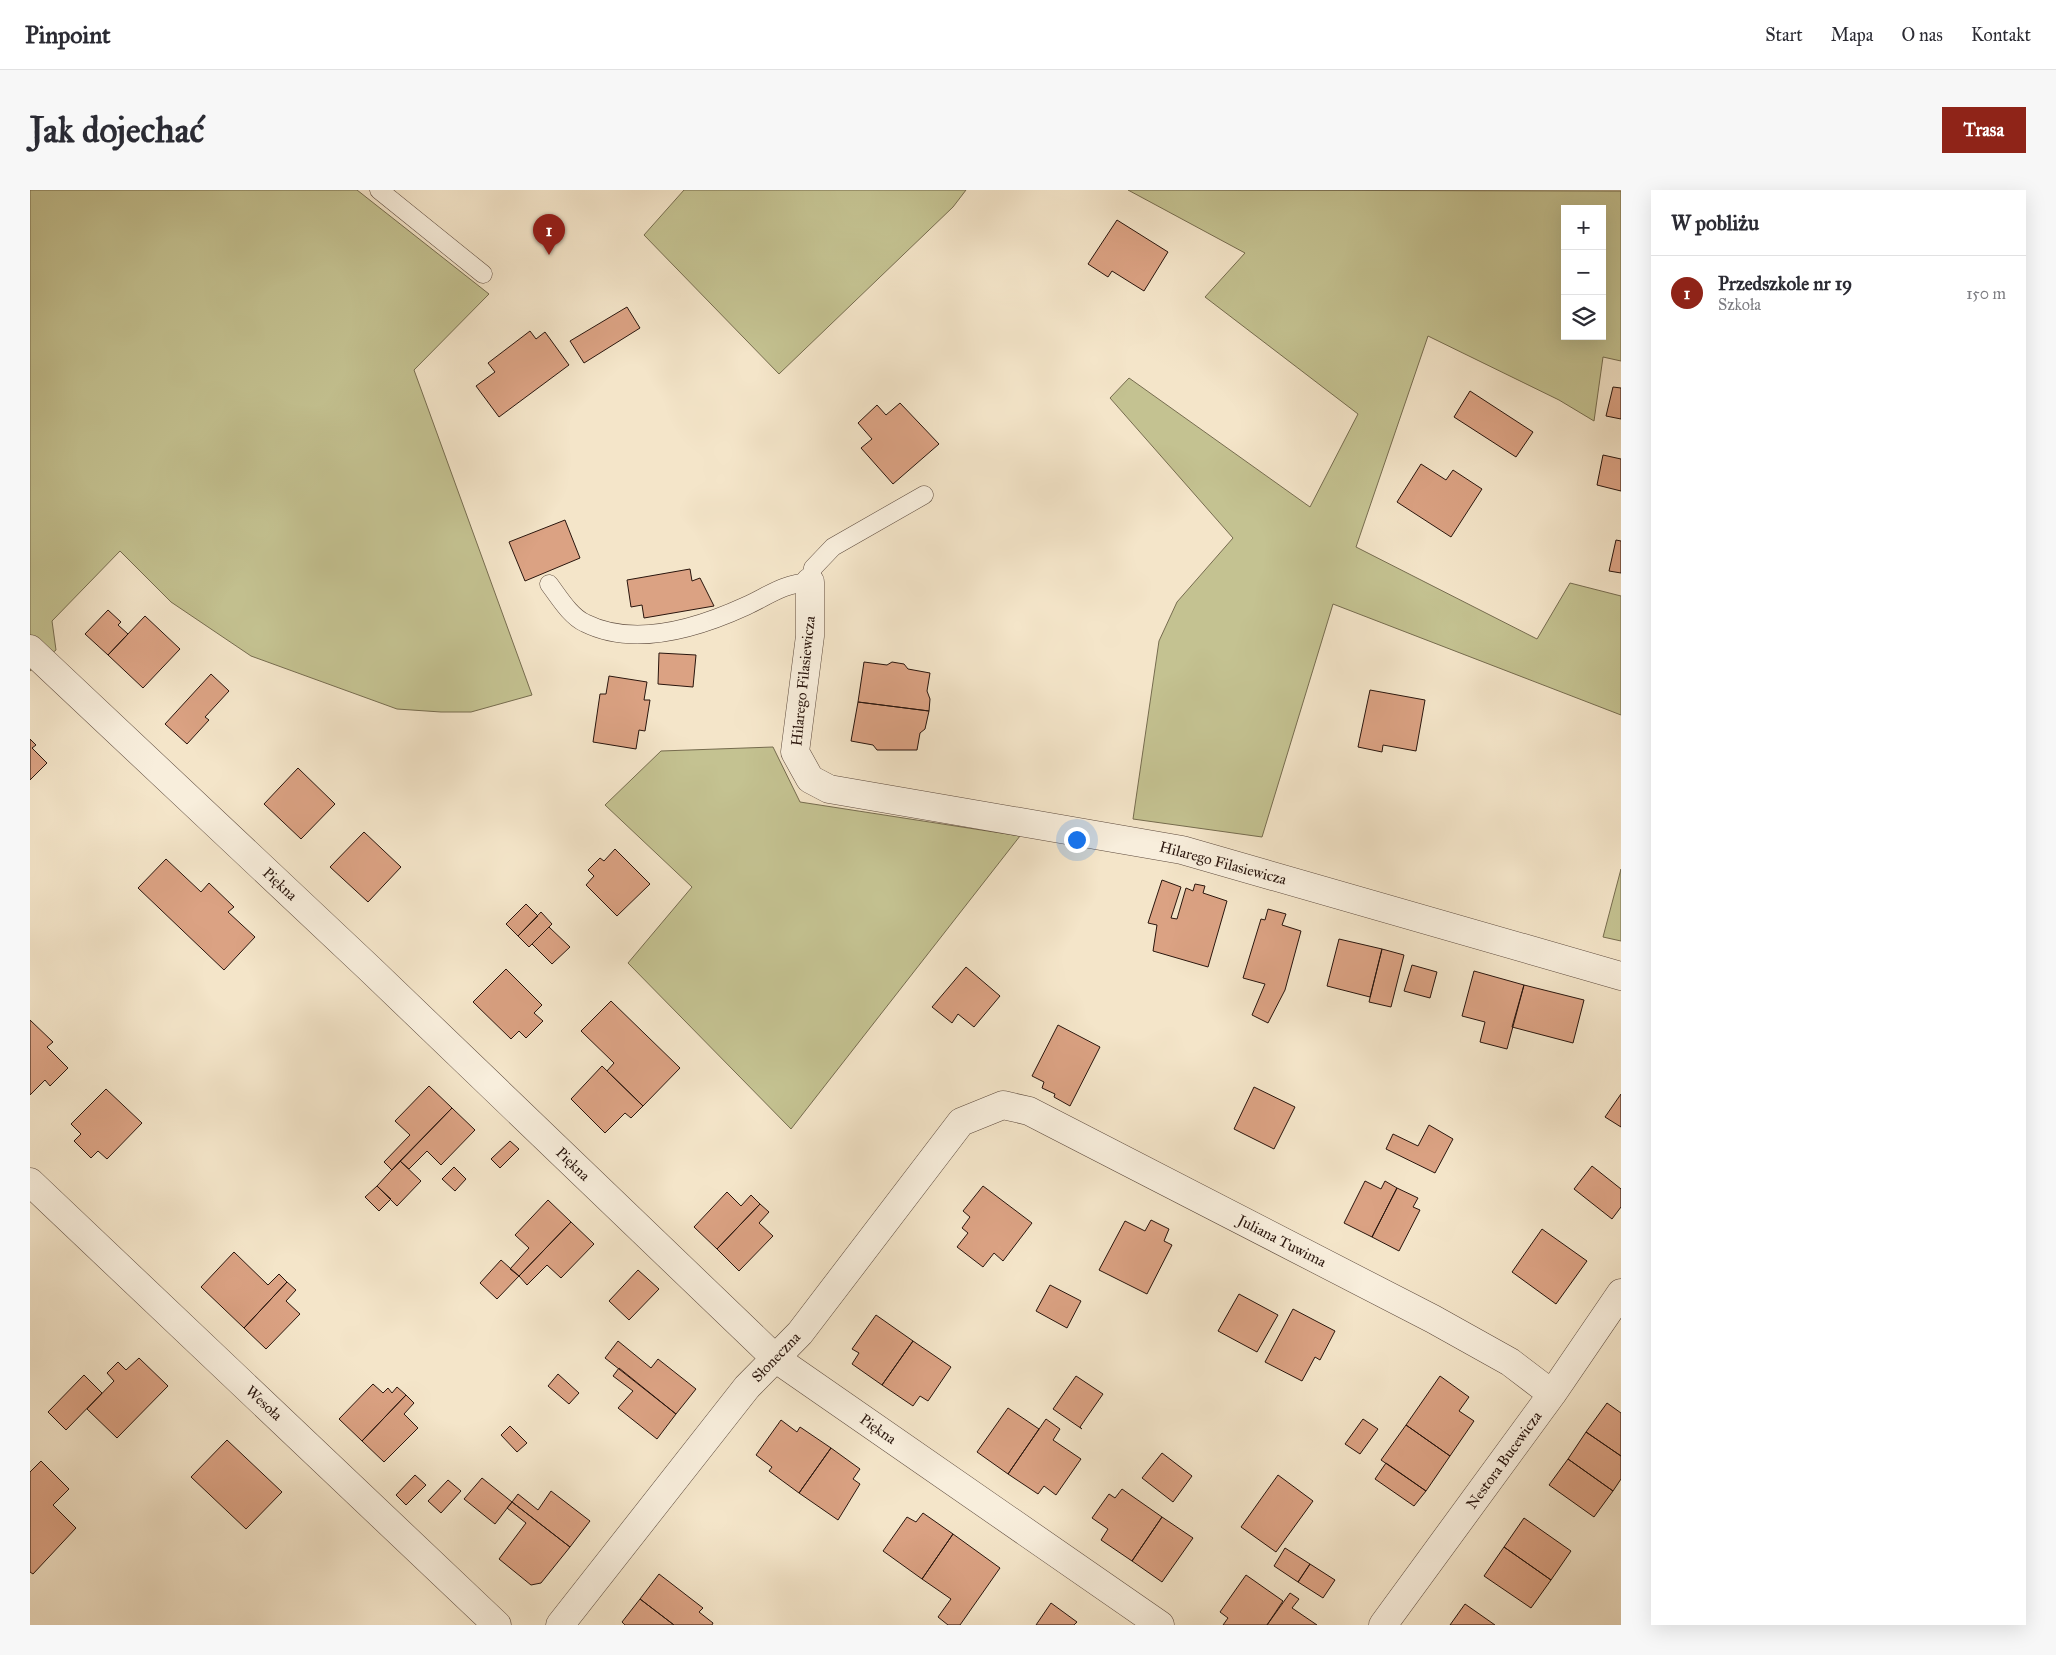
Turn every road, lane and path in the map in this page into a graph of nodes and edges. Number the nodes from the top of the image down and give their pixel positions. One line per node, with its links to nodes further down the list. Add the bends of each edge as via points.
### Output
1 (379, 190): 2 (lane)
2 (483, 274)
3 (924, 495): 4 (lane, via 833,547 813,568)
4 (810, 582): 5 (lane, via 791,584 745,607 690,628 628,636 584,623 565,606); 7 (street, Hilarego Filasiewicza, via 810,636 795,752 810,779 829,789 1182,850)
5 (549, 584)
6 (30, 649): 11 (street, Piękna, via 370,969)
7 (1621, 976)
8 (1003, 1105): 11 (street, Słoneczna, via 961,1122 800,1333); 12 (street, Juliana Tuwima, via 1029,1111 1433,1319 1510,1362)
9 (30, 1182): 13 (street, Wesoła)
10 (1621, 1293): 12 (street, Nestora Bucewicza)
11 (775, 1358): 14 (street, Słoneczna, via 747,1387); 15 (street, Piękna)
12 (1552, 1394): 16 (street, Nestora Bucewicza)
13 (497, 1625)
14 (560, 1625)
15 (1160, 1625)
16 (1383, 1625)

